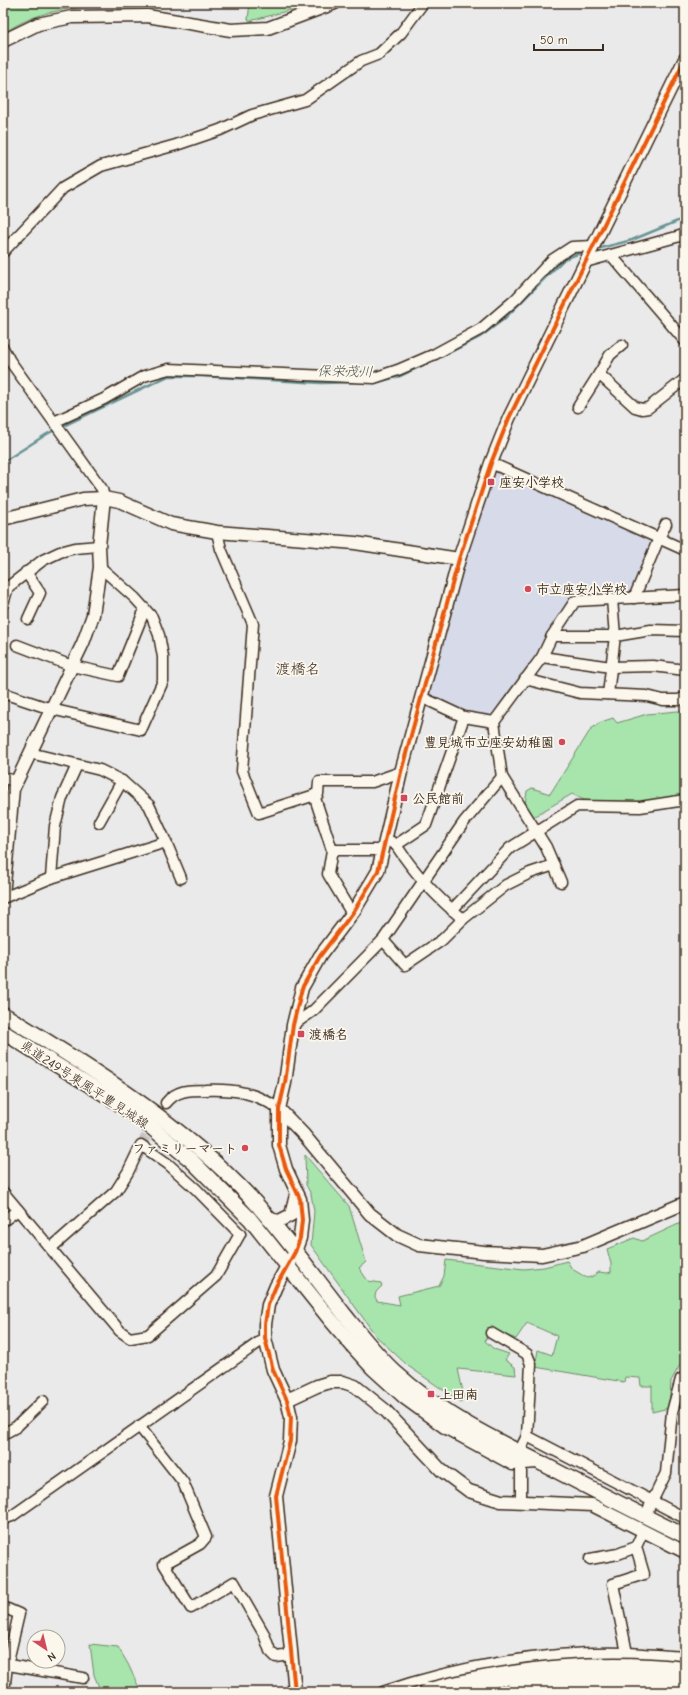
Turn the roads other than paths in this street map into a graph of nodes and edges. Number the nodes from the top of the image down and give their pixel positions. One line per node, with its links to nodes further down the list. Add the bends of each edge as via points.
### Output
1 (335, 3): 3 (street, via 268,28 231,30 146,16 72,17 38,24)
2 (423, 3): 6 (street, via 401,33 378,54 361,61 305,100 252,115 220,130 176,145 101,166 63,188)
3 (3, 41)
4 (685, 59): 7 (street)
5 (685, 233): 8 (street)
6 (3, 252)
7 (590, 253): 8 (street); 15 (street, via 572,247 552,260 516,299 481,329 435,354 374,378 169,369 144,376); 16 (street, via 509,418)
8 (611, 255): 9 (street)
9 (685, 341)
10 (622, 345): 12 (street, via 610,355)
11 (3, 348): 15 (street)
12 (599, 374): 13 (street, via 635,408 642,410); 14 (street)
13 (685, 379)
14 (578, 407)
15 (55, 423): 17 (street, via 102,489)
16 (491, 463): 21 (street); 24 (street)
17 (104, 498): 18 (street, via 83,499); 20 (street, via 119,501 171,524); 22 (street)
18 (3, 519)
19 (666, 524): 21 (street)
20 (217, 532): 24 (street, via 355,543); 56 (street, via 221,549 253,624 242,771 259,813)
21 (659, 538): 23 (street); 28 (street)
22 (99, 546): 25 (street); 26 (street, via 60,552)
23 (685, 550)
24 (459, 559): 45 (street)
25 (100, 567): 31 (street); 38 (street, via 93,616)
26 (26, 572): 30 (street, via 8,587); 32 (street, via 40,593)
27 (685, 595): 28 (street)
28 (634, 598): 29 (street)
29 (612, 599): 34 (street, via 575,601); 35 (street)
30 (3, 604)
31 (145, 609): 38 (street, via 118,676); 46 (street, via 152,617 159,635 163,657 163,681 141,730)
32 (28, 619)
33 (685, 631): 35 (street, via 651,630)
34 (552, 636): 35 (street); 37 (street)
35 (615, 636): 39 (street)
36 (17, 645): 38 (street)
37 (542, 657): 39 (street); 41 (street)
38 (72, 666): 46 (street)
39 (611, 667): 40 (street, via 653,666); 43 (street)
40 (685, 670)
41 (525, 679): 43 (street, via 580,693); 48 (street)
42 (3, 693): 46 (street)
43 (608, 694): 44 (street, via 647,696 663,700 679,700)
44 (685, 697)
45 (421, 698): 47 (street); 51 (street)
46 (51, 709): 49 (street)
47 (464, 717): 48 (street); 62 (street, via 426,825)
48 (494, 722): 52 (street)
49 (30, 753): 50 (street); 54 (street)
50 (77, 764): 55 (street, via 100,770); 65 (street, via 62,798 55,826)
51 (401, 772): 56 (street, via 372,782 319,782 318,794); 62 (street)
52 (502, 777): 60 (street); 67 (street, via 464,822)
53 (3, 778): 54 (street)
54 (17, 781): 59 (street, via 13,789)
55 (122, 781): 58 (street); 61 (street, via 149,804)
56 (314, 795): 63 (street)
57 (685, 800): 60 (street, via 640,807 577,806)
58 (99, 822)
59 (6, 828): 69 (street)
60 (536, 831): 64 (street); 71 (street, via 510,848)
61 (166, 842): 65 (street); 66 (street)
62 (389, 845): 63 (street); 67 (street); 72 (street, via 378,871)
63 (332, 850): 72 (street, via 328,874)
64 (554, 865): 68 (street); 73 (street, via 506,885)
65 (52, 878): 70 (street)
66 (181, 878)
67 (422, 881): 71 (street); 74 (street)
68 (561, 882)
69 (3, 895)
70 (3, 898)
71 (452, 910): 73 (street)
72 (352, 914): 76 (street, via 320,956 302,988)
73 (463, 919): 74 (street, via 442,940 405,965)
74 (383, 940): 76 (street, via 313,1011)
75 (3, 1014): 84 (main road, 県道249号東風平豊見城線, via 83,1063 156,1114 226,1173)
76 (293, 1025): 79 (street)
77 (3, 1032): 88 (main road, 県道249号東風平豊見城線, via 114,1100 173,1144 250,1219)
78 (166, 1103): 79 (street, via 177,1092 187,1090 236,1090 257,1096)
79 (279, 1109): 80 (street, via 279,1145); 82 (street, via 370,1214 398,1235 419,1245 542,1255 583,1246)
80 (297, 1190): 84 (street, via 291,1215 279,1221); 87 (street, via 302,1220)
81 (3, 1192): 83 (street)
82 (685, 1203)
83 (18, 1210): 85 (street); 86 (street)
84 (269, 1219): 87 (main road, 県道249号東風平豊見城線)
85 (3, 1221)
86 (51, 1248): 86 (street, via 120,1331 130,1338 148,1335 216,1276 240,1234 168,1164 140,1145 116,1192)
87 (295, 1252): 88 (street); 97 (main road, 県道249号東風平豊見城線, via 363,1338 395,1372 446,1411)
88 (288, 1266): 90 (street, via 268,1305); 97 (main road, 県道249号東風平豊見城線, via 353,1346 405,1397 470,1441 513,1464)
89 (491, 1333): 96 (street, via 527,1354 531,1364)
90 (265, 1338): 92 (street, via 273,1370); 94 (street)
91 (681, 1379): 99 (street, via 672,1412 666,1473)
92 (287, 1400): 98 (street, via 330,1382 343,1382 355,1386 385,1410 441,1470 469,1491 501,1501); 110 (street, via 292,1417 290,1441 276,1496)
93 (43, 1401): 95 (street, via 16,1427)
94 (139, 1426): 102 (street); 110 (street, via 183,1482 206,1537 200,1544 164,1564 191,1608 234,1582 264,1634 270,1651 276,1657)
95 (3, 1434)
96 (527, 1436): 97 (street); 99 (street)
97 (520, 1458): 98 (street); 100 (main road, 県道249号東風平豊見城線, via 536,1461)
98 (521, 1501): 103 (street, via 592,1505)
99 (652, 1502): 100 (street); 101 (street)
100 (645, 1516): 104 (main road, 県道249号東風平豊見城線)
101 (685, 1518)
102 (3, 1520)
103 (643, 1531): 105 (street); 106 (street)
104 (685, 1536)
105 (636, 1546): 107 (street, via 618,1554); 109 (street, via 644,1574 613,1584)
106 (685, 1552)
107 (590, 1559)
108 (3, 1607): 112 (street, via 19,1614)
109 (627, 1653): 111 (street); 118 (street, via 555,1655 490,1665); 122 (street)
110 (292, 1655): 117 (street)
111 (685, 1657)
112 (5, 1664): 114 (street); 116 (street)
113 (685, 1671): 119 (highway, bridge, via 616,1666 580,1667 517,1674)
114 (83, 1678)
115 (685, 1688): 120 (highway, bridge, via 649,1684 594,1683)
116 (4, 1692)
117 (294, 1692)
118 (383, 1692)
119 (429, 1692)
120 (514, 1692)
121 (617, 1692): 122 (street)
122 (621, 1692)

